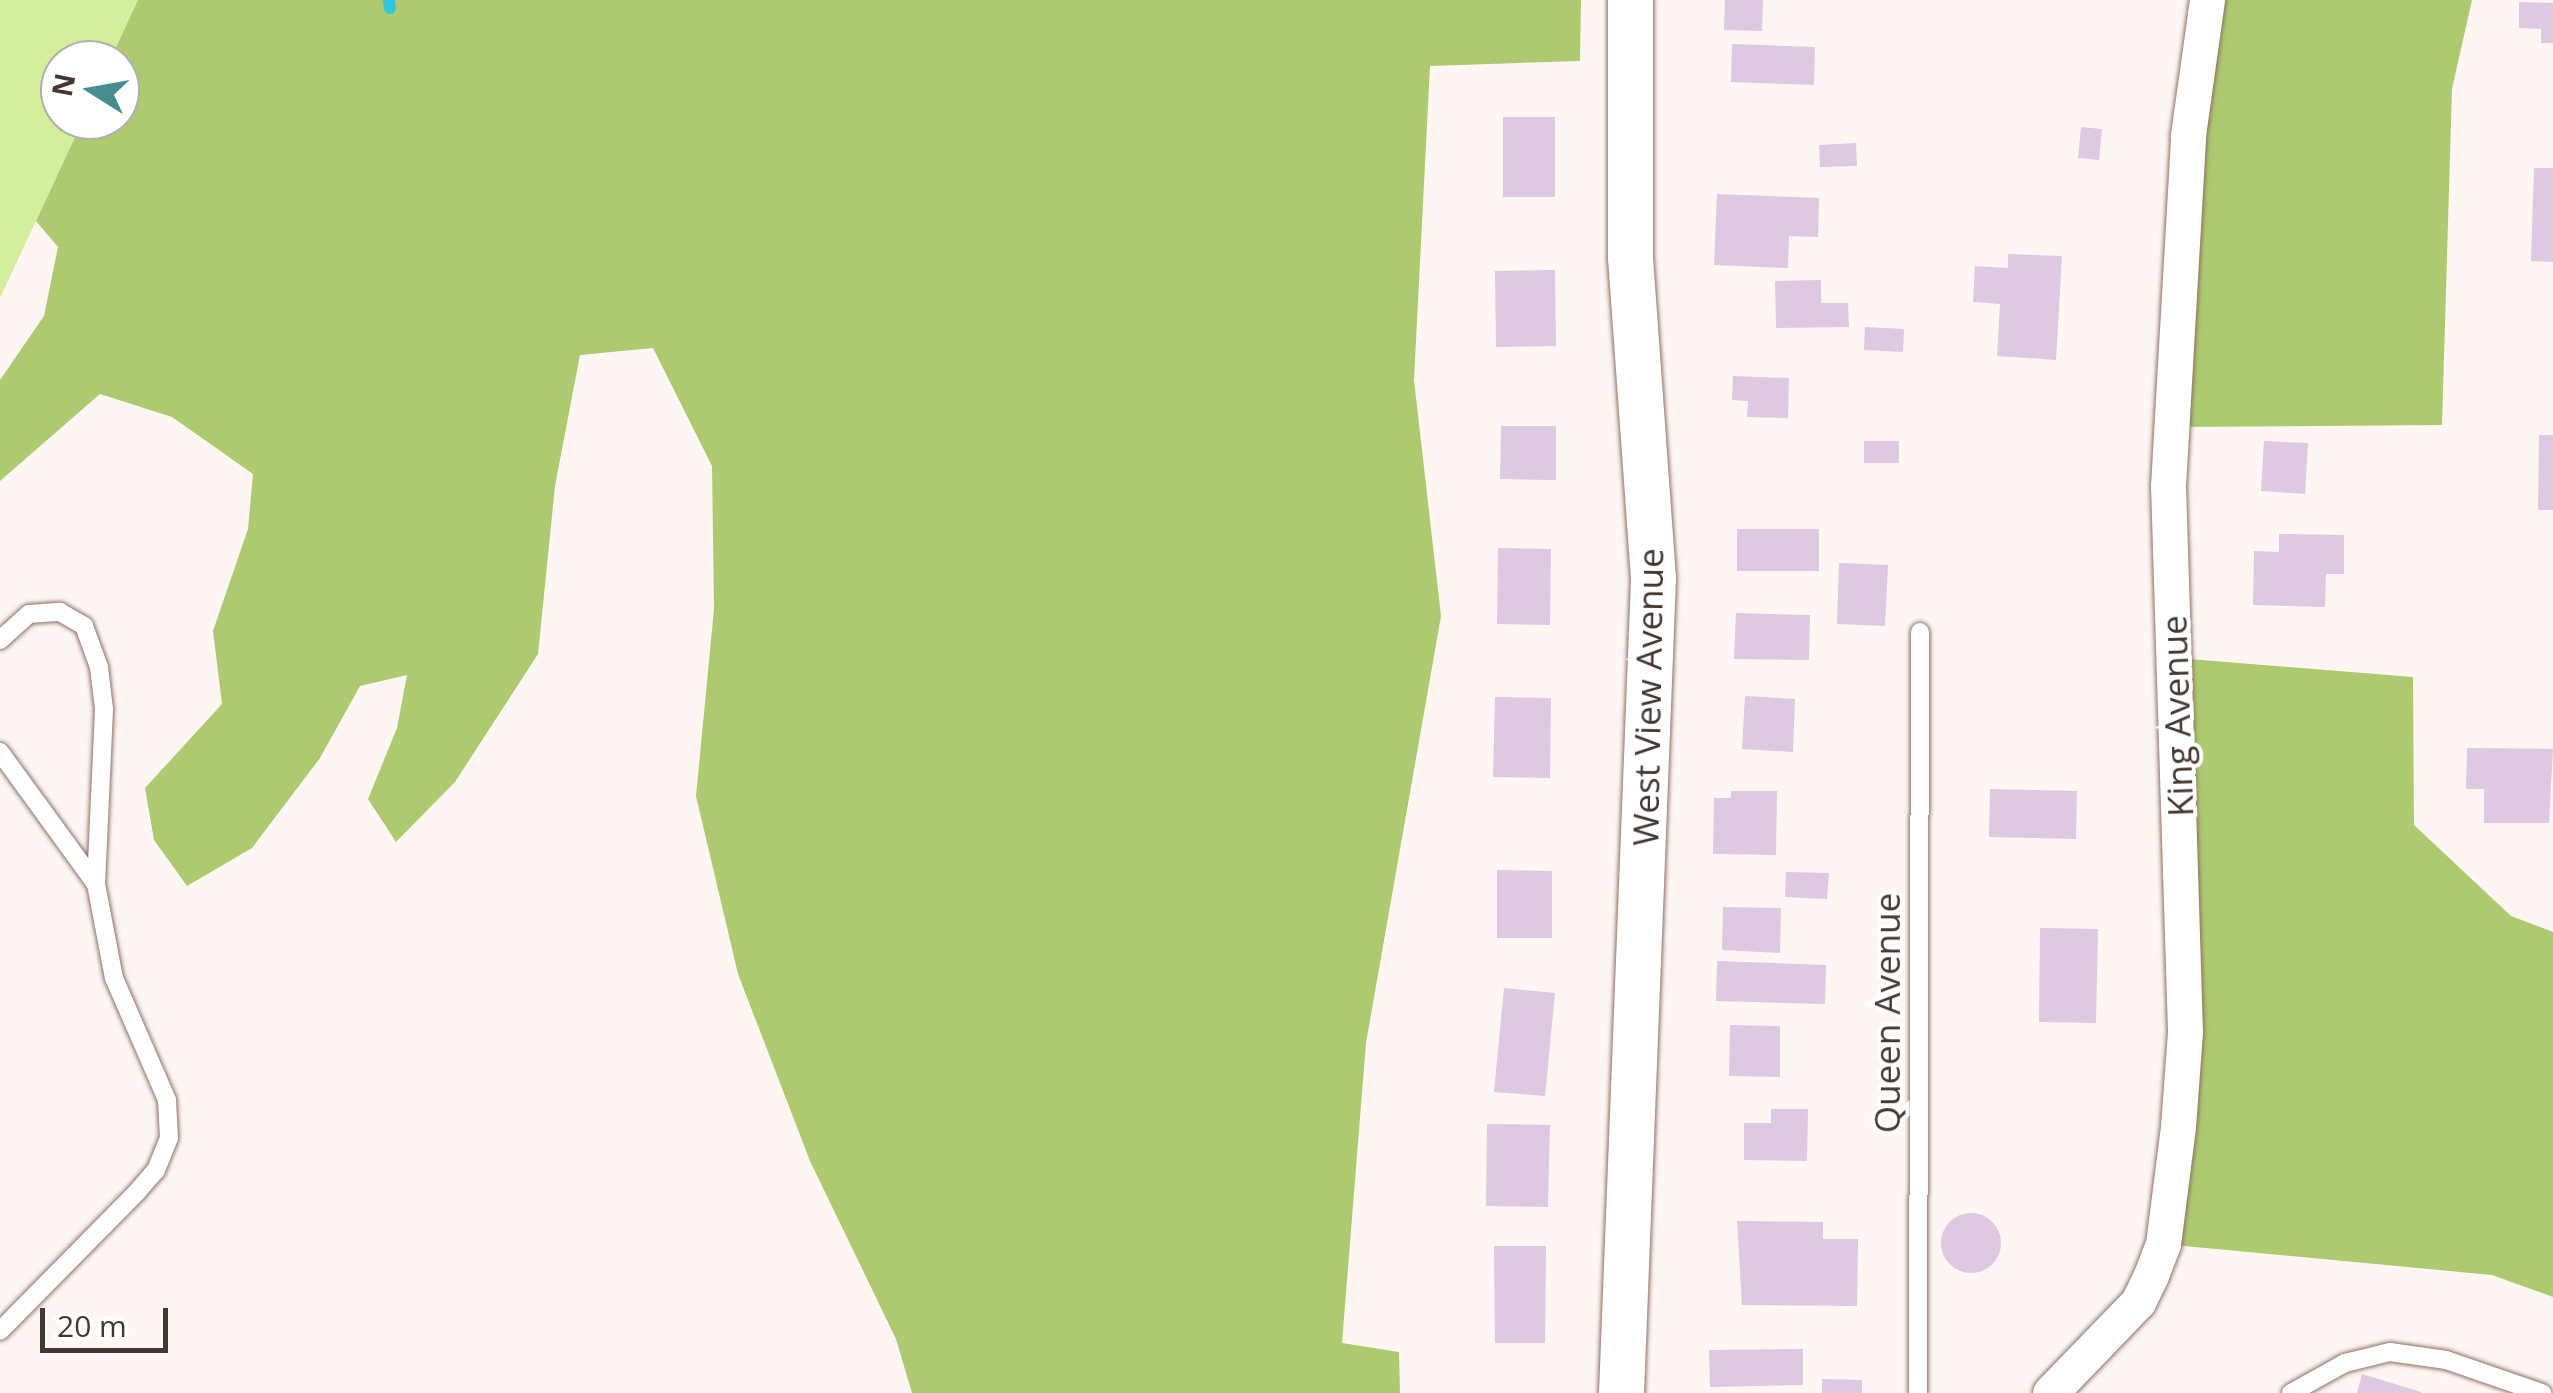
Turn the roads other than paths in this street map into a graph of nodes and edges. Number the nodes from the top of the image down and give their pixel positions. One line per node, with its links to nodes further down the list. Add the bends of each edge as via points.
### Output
1 (1630, 0): 8 (street, West View Avenue, via 1630,257 1653,578)
2 (2207, 0): 10 (street, King Avenue, via 2188,135 2168,486 2186,1032 2178,1127 2163,1244 2151,1275 2138,1302)
3 (1920, 632): 9 (lane, Queen Avenue)
4 (0, 640): 6 (lane, via 29,614 60,612 84,626 104,709)
5 (0, 752): 6 (lane)
6 (96, 884): 7 (lane, via 114,978 167,1100 168,1138 156,1170)
7 (0, 1332)
8 (1621, 1393)
9 (1918, 1393)
10 (2050, 1393)
11 (2291, 1393): 12 (lane, via 2345,1363 2390,1352 2446,1360)
12 (2542, 1393)

